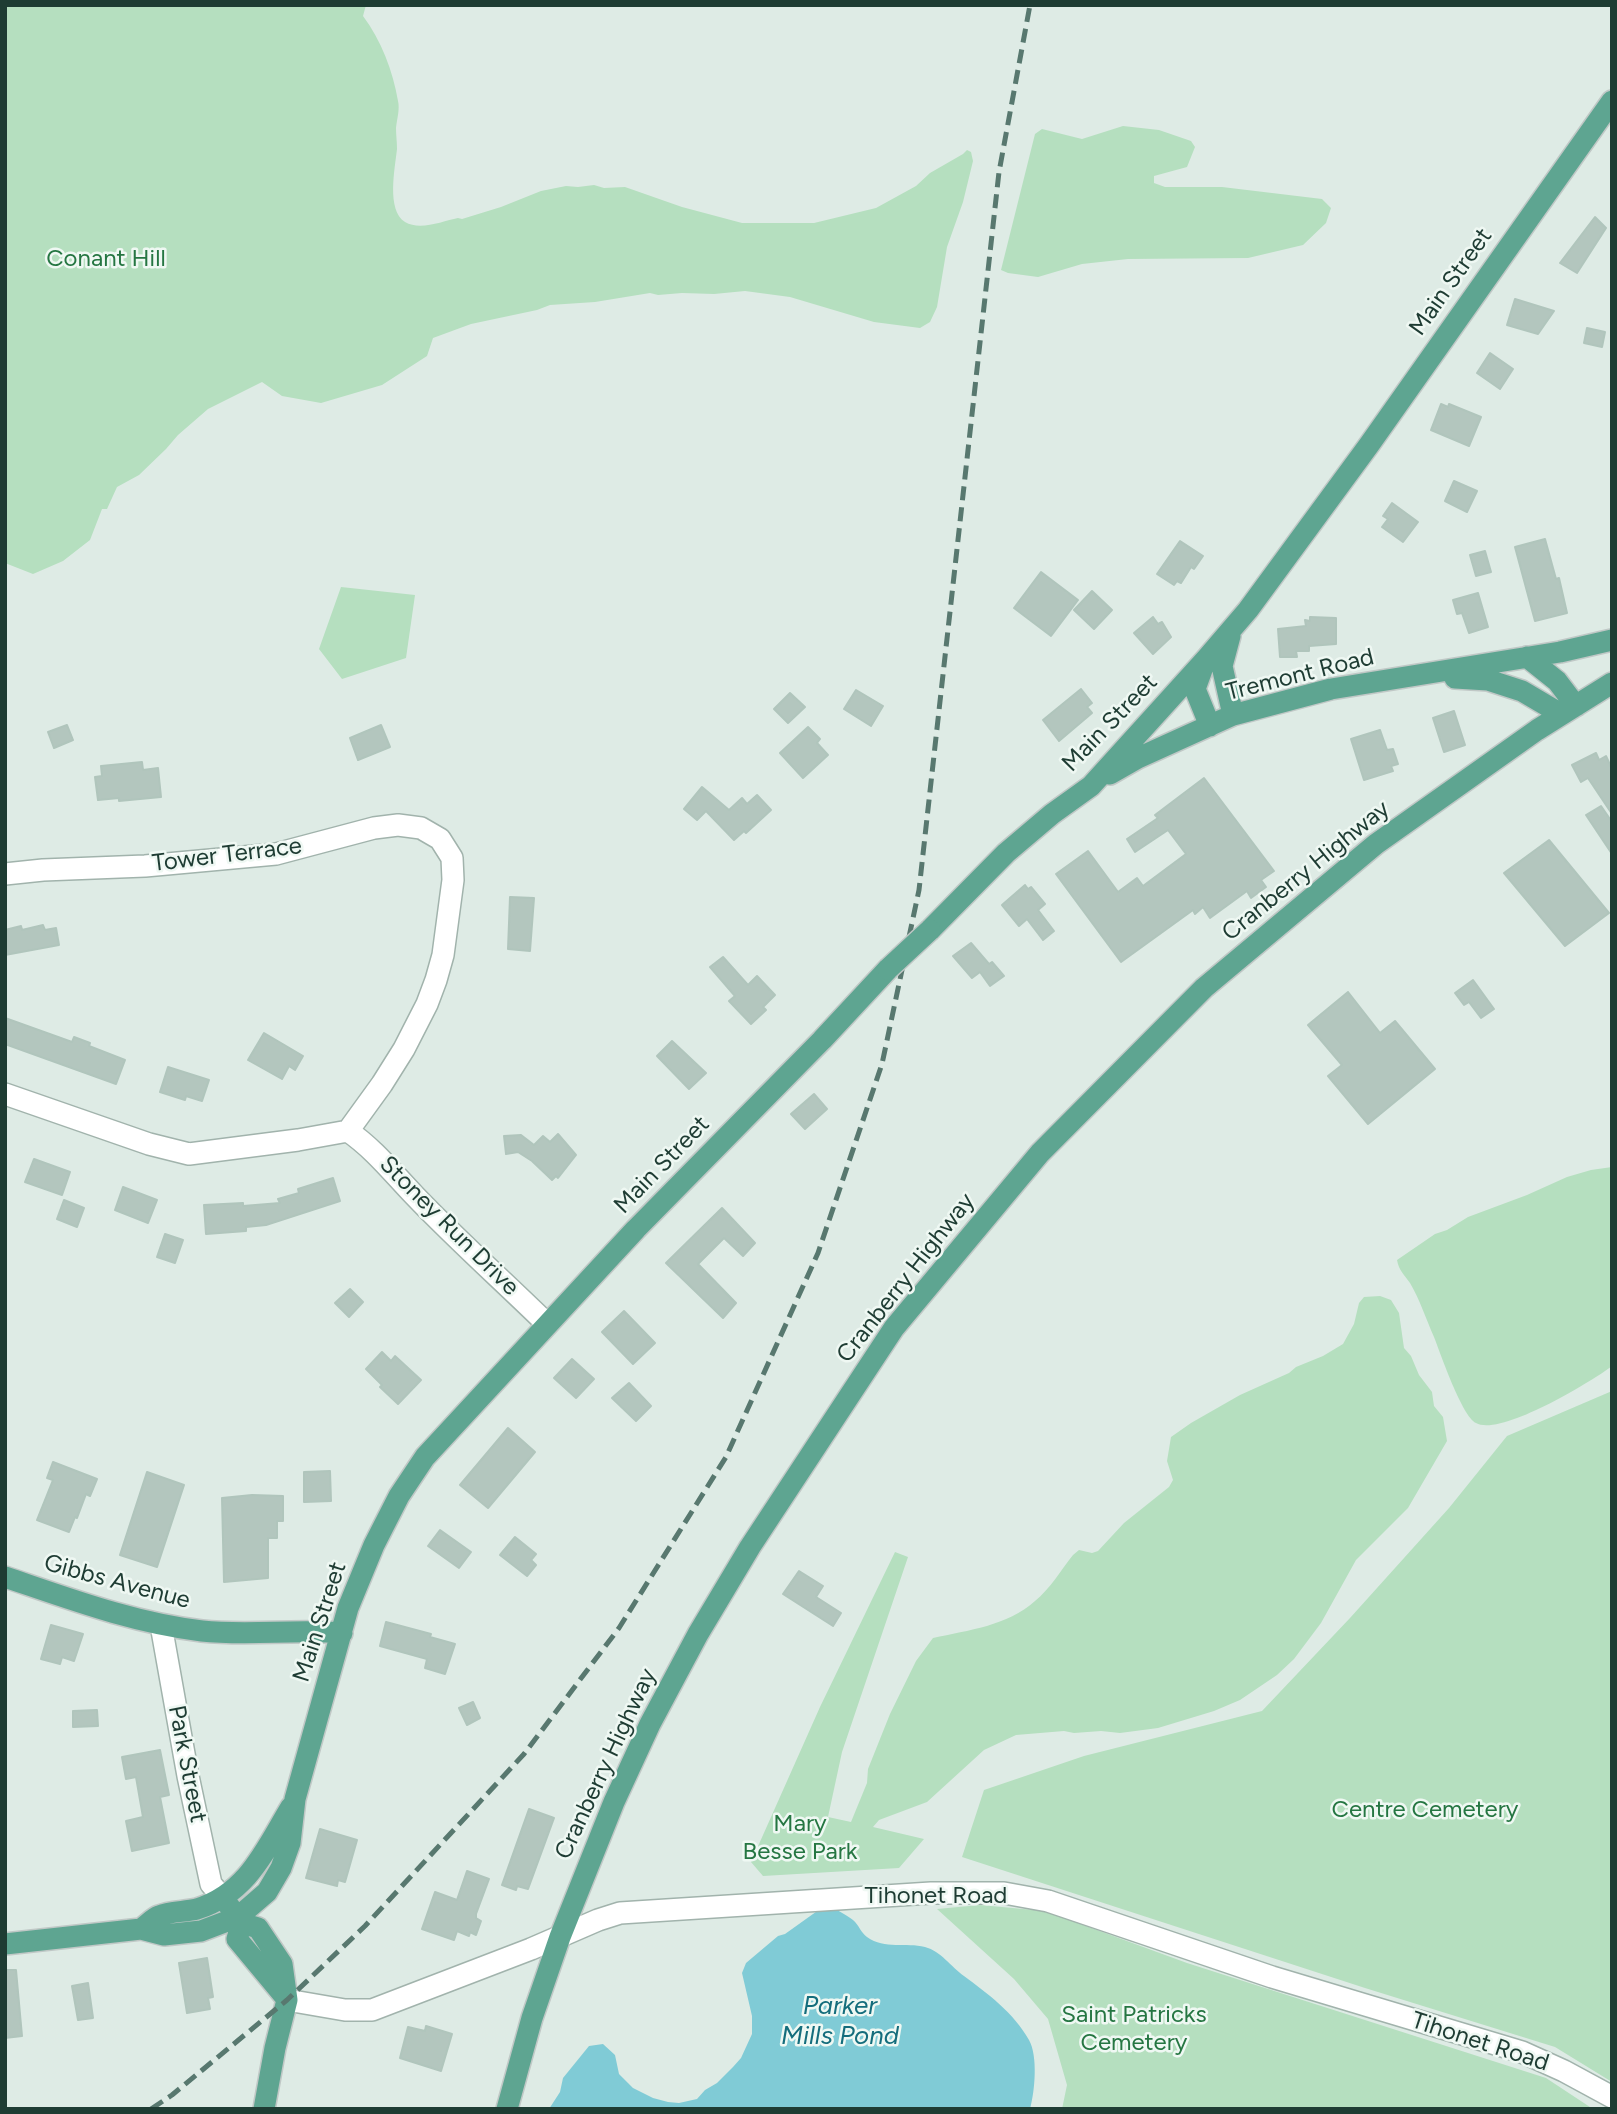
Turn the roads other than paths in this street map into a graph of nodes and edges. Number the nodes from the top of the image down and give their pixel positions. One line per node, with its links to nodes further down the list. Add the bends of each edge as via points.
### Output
1 (1612, 101): 2 (main road, Main Street, via 1369,444)
2 (1232, 628): 5 (main road, Main Street); 9 (main road, Main Street, via 1222,666)
3 (1612, 640): 4 (main road, Tremont Road)
4 (1527, 657): 6 (main road, Tremont Road); 8 (main road, via 1557,681)
5 (1206, 659): 10 (main road, Main Street, via 1195,689); 11 (main road, Main Street)
6 (1411, 676): 8 (main road, Tremont Road, via 1488,680); 9 (main road, Tremont Road, via 1331,689)
7 (1612, 683): 8 (main road, Cranberry Highway)
8 (1569, 710): 23 (main road, Cranberry Highway, via 1376,844 1204,988 1040,1153 894,1328 750,1547 676,1673 614,1802)
9 (1233, 715): 10 (main road, Tremont Road)
10 (1210, 726): 11 (main road, Tremont Road, via 1138,758)
11 (1091, 786): 15 (main road, Main Street, bridge, via 1006,853 888,969)
12 (5, 874): 14 (street, Tower Terrace, via 276,854 398,825 421,828 440,839 452,858 453,880 436,980 404,1049)
13 (5, 1094): 14 (street, via 188,1154)
14 (348, 1131): 15 (street, Stoney Run Drive, via 382,1159)
15 (547, 1324): 18 (main road, Main Street, via 425,1457 374,1545)
16 (5, 1577): 17 (main road, Gibbs Avenue)
17 (161, 1625): 18 (main road, Gibbs Avenue, via 221,1633); 20 (street, Park Street, via 211,1884)
18 (342, 1633): 19 (main road, Main Street)
19 (295, 1799): 20 (main road, Main Street, via 242,1883); 21 (main road, Main Street, via 290,1843 281,1868 267,1892)
20 (223, 1898): 21 (main road); 22 (main road, Main Street, via 159,1916)
21 (240, 1920): 22 (main road, Main Street, via 163,1935); 25 (main road, via 258,1928 282,1964)
22 (141, 1928): 24 (main road, Main Street)
23 (560, 1937): 25 (street, Tihonet Road, via 372,2010); 26 (street, Tihonet Road, via 620,1913 931,1893 1004,1893 1048,1901 1272,1977 1522,2052); 28 (main road, Cranberry Highway)
24 (5, 1944)
25 (287, 2000): 27 (main road)
26 (1612, 2097)
27 (264, 2109)
28 (507, 2109)

